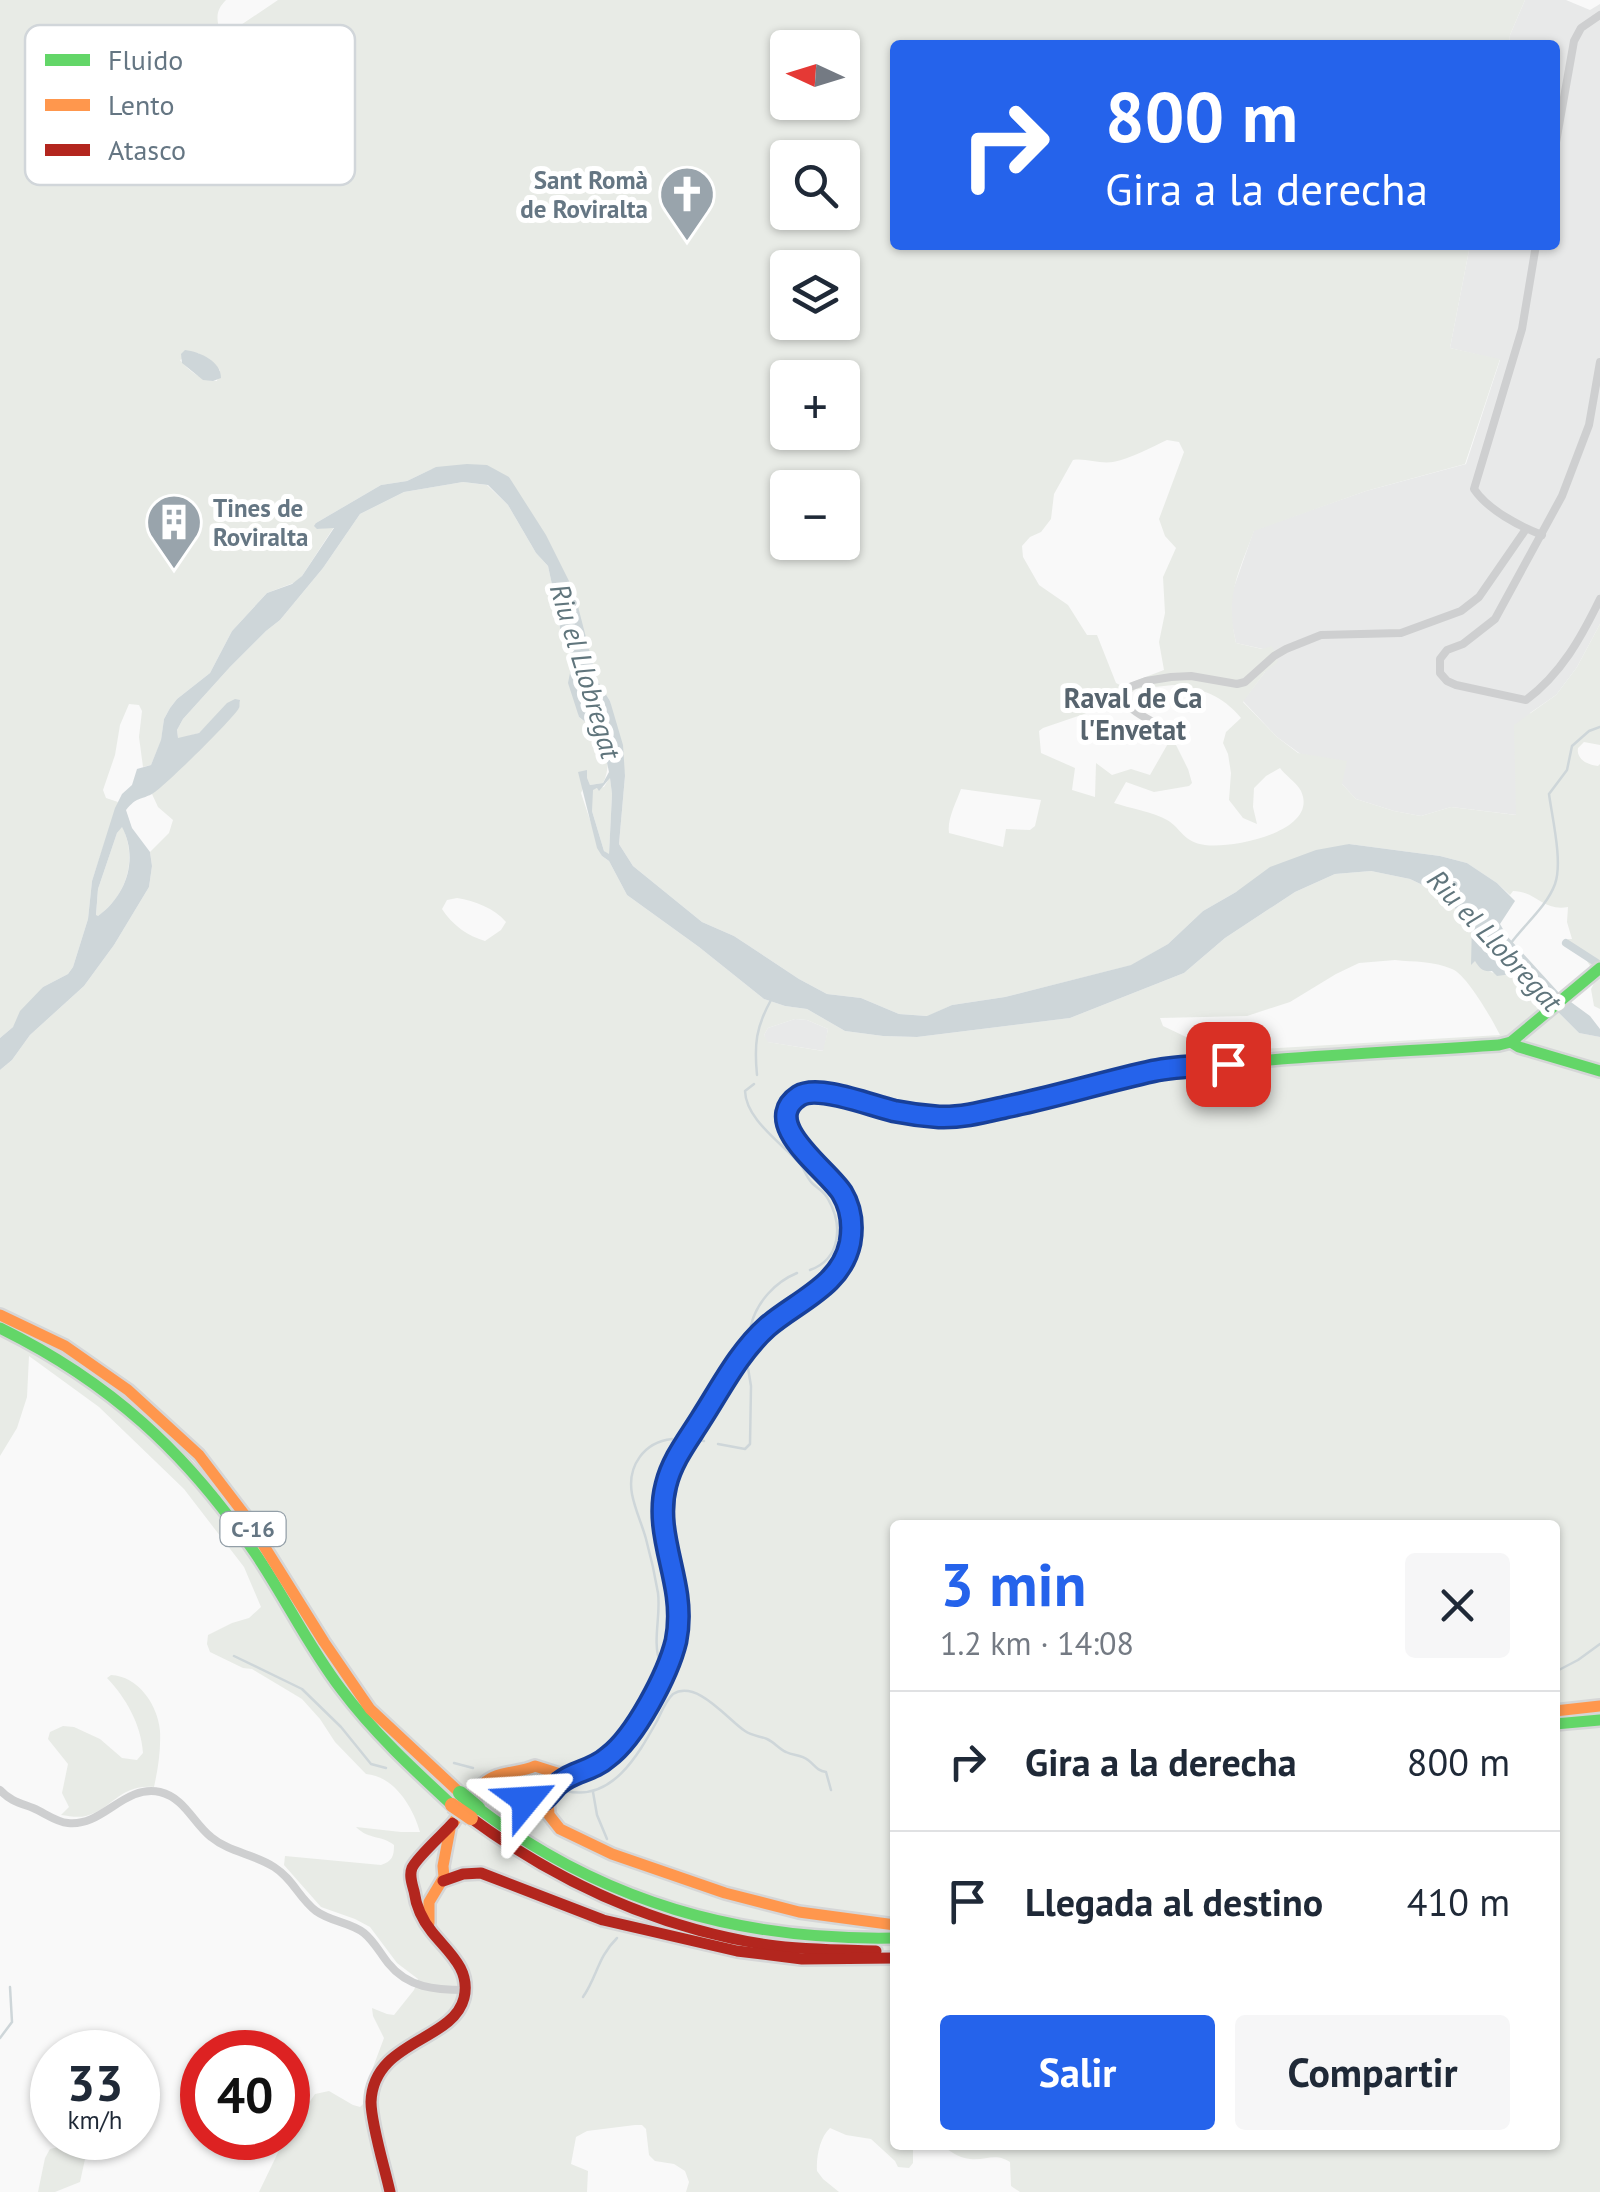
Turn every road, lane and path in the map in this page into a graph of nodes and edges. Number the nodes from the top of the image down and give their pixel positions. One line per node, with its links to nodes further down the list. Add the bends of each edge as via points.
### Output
1 (1600, 15): 2 (street, via 1574,40)
2 (1560, 120)
3 (1535, 250): 5 (street, via 1522,329 1474,490)
4 (1600, 362): 6 (street, via 1584,438)
5 (1526, 529): 6 (street); 8 (street, via 1479,597 1461,611 1401,634 1321,635 1274,656 1245,682 1171,677 1127,688 1123,700)
6 (1542, 535): 7 (street, via 1495,619 1440,659 1447,681 1526,700 1558,671)
7 (1600, 599)
8 (1158, 725)
9 (1600, 968): 10 (main road)
10 (1513, 1040): 11 (main road); 20 (main road, via 1156,1070 949,1118 817,1092 797,1098 787,1111 788,1128 848,1204 849,1246 822,1288 755,1340 678,1454 662,1508 678,1600 673,1651 626,1739 611,1756)
11 (1600, 1071)
12 (0, 1315): 24 (main road, C-16, via 65,1346 128,1390 199,1456 370,1709)
13 (0, 1328): 24 (main road, C-16, via 94,1379 156,1432 255,1554 340,1688 403,1759)
14 (1600, 1706): 15 (main road)
15 (1560, 1710)
16 (1600, 1720): 17 (main road)
17 (1560, 1724)
18 (548, 1771): 19 (main road, via 535,1766); 20 (main road); 22 (main road)
19 (522, 1772): 23 (main road); 24 (main road, via 495,1776)
20 (577, 1773): 22 (main road)
21 (0, 1790): 34 (street, via 66,1823 90,1820 140,1792 167,1794 220,1844 269,1864 317,1912 364,1933 410,1981 440,1991)
22 (550, 1793): 23 (main road, via 542,1802); 29 (main road, via 550,1816 560,1828 612,1854 798,1912)
23 (520, 1794): 24 (main road, via 494,1790)
24 (467, 1804): 25 (main road); 31 (main road, C-16, via 558,1860 675,1909 804,1935); 32 (main road, C-16, via 527,1857 644,1913 806,1949)
25 (451, 1825): 26 (main road); 27 (main road)
26 (423, 1858): 27 (main road, via 434,1858); 28 (main road, via 412,1867)
27 (440, 1879): 28 (main road, via 422,1890); 30 (main road, via 427,1906); 33 (main road, via 480,1873 603,1920 737,1951 802,1959)
28 (412, 1881): 30 (main road)
29 (890, 1924)
30 (430, 1930): 34 (main road, via 462,1970)
31 (890, 1938)
32 (890, 1954)
33 (890, 1955)
34 (465, 1990): 35 (main road, via 452,2019 386,2064 374,2083 371,2105)
35 (390, 2192)

